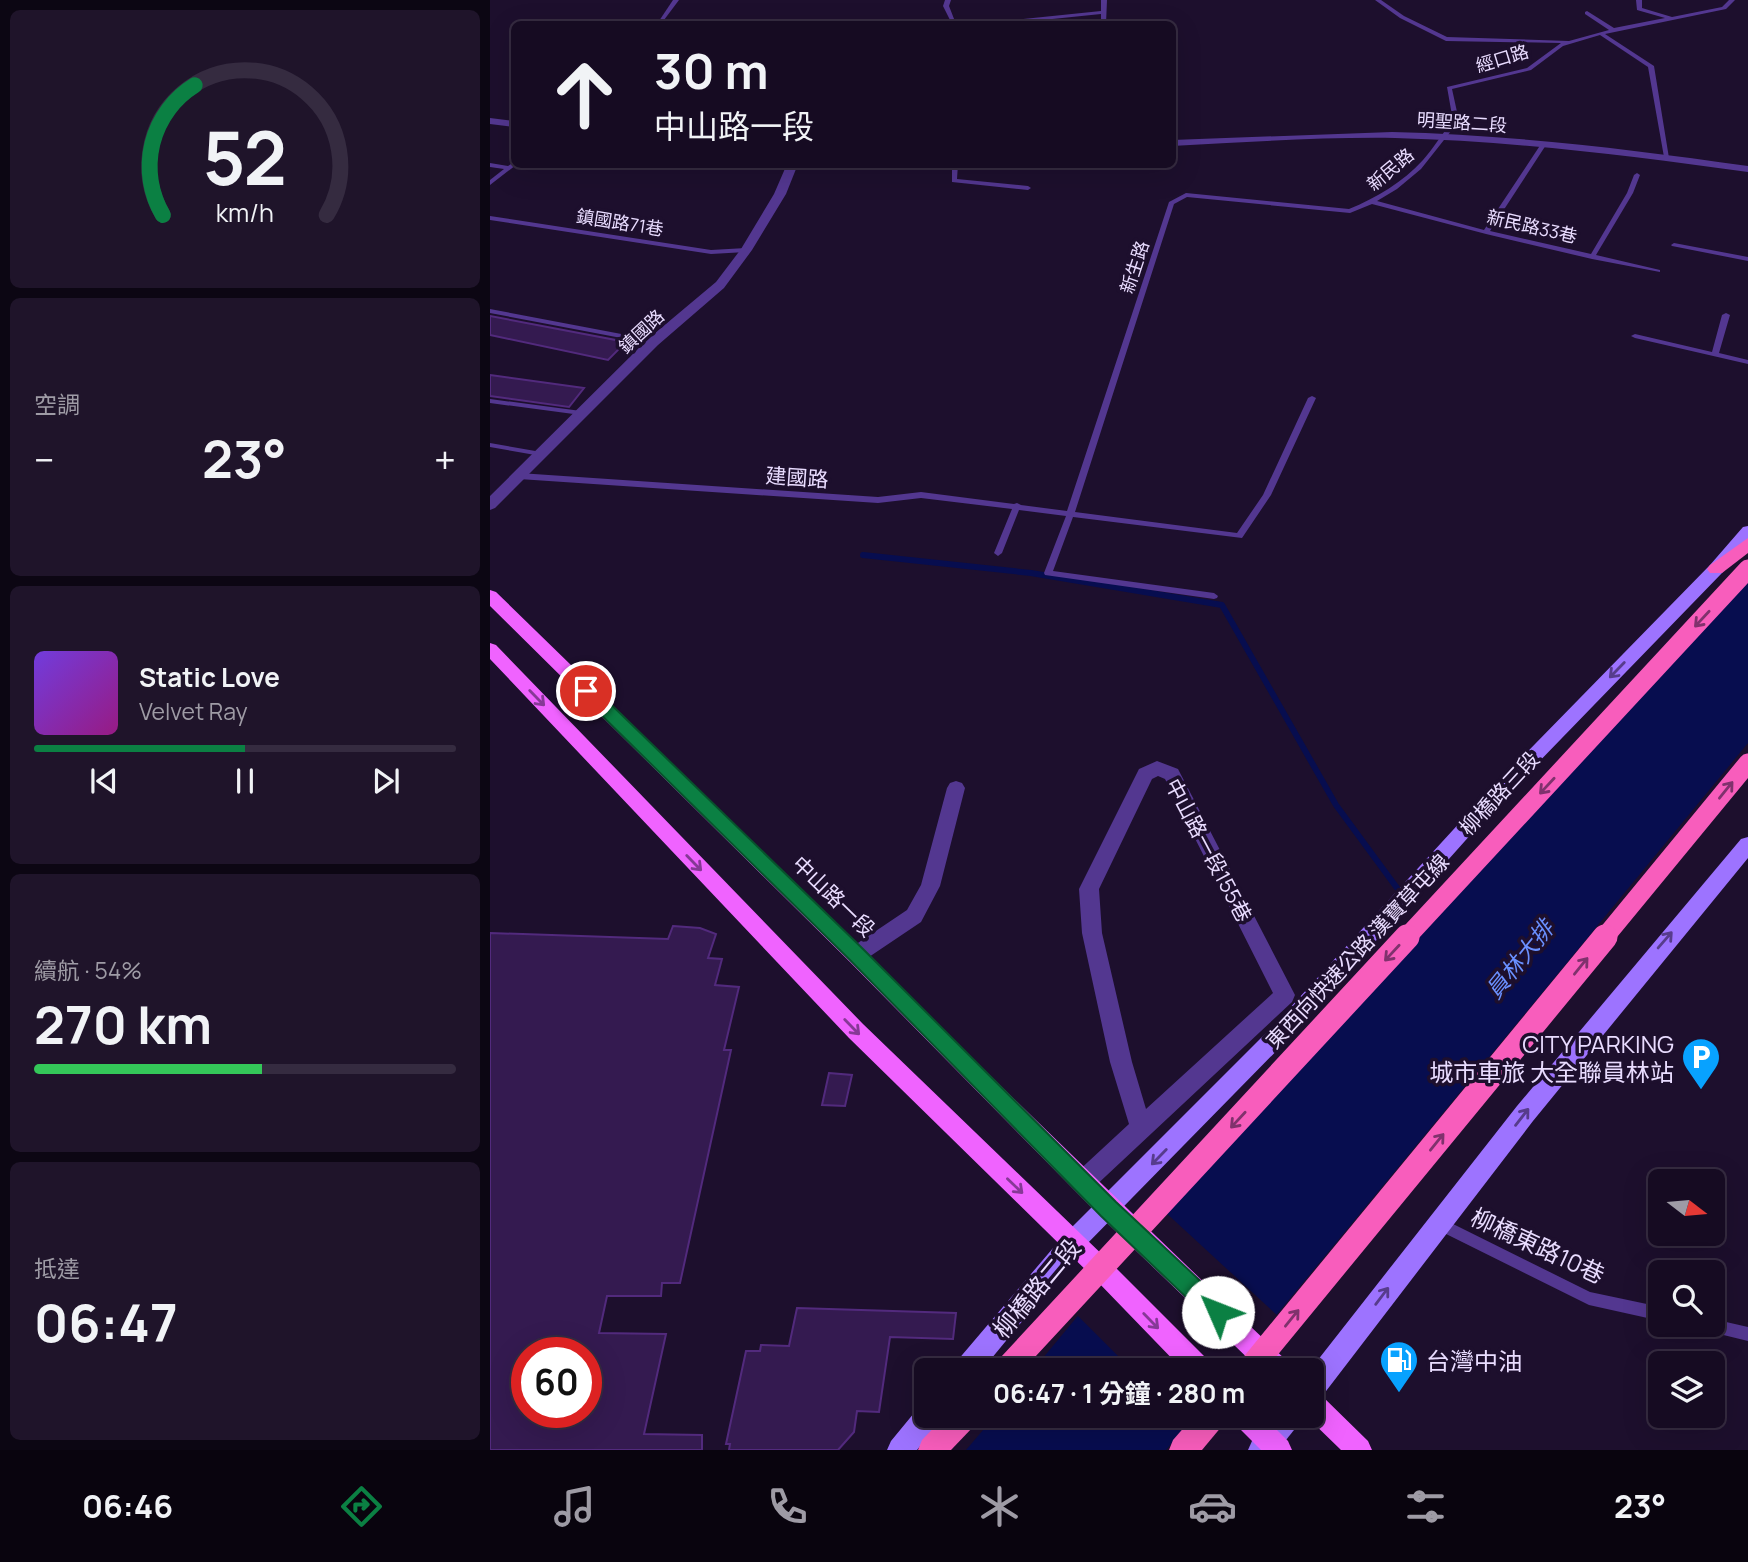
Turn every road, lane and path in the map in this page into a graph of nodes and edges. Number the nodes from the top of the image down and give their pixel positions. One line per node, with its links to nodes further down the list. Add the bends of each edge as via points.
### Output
1 (676, 0): 10 (lane)
2 (948, 0): 11 (lane)
3 (1104, 0): 7 (lane)
4 (1378, 0): 16 (lane, via 1446,39)
5 (1639, 0): 9 (lane, via 1639,9)
6 (1731, 0): 9 (lane, 經口路, via 1724,8)
7 (1105, 12): 12 (lane); 13 (lane)
8 (1587, 13): 14 (lane)
9 (1675, 19): 14 (lane, 經口路)
10 (661, 21)
11 (953, 21)
12 (1022, 21)
13 (1104, 21)
14 (1613, 30): 15 (lane, 經口路)
15 (1601, 34): 16 (lane, 經口路); 22 (lane, via 1651,66)
16 (1571, 42): 19 (lane, 經口路, via 1560,45 1530,69 1449,88 1455,121)
17 (490, 121): 18 (street)
18 (511, 124)
19 (1440, 137): 20 (street, 明聖路二段, via 1277,137); 21 (street, 明聖路二段); 32 (lane, 新民路, via 1420,167)
20 (1176, 143)
21 (1543, 145): 22 (street, 明聖路二段); 35 (lane)
22 (1667, 157): 28 (street, 明聖路二段)
23 (490, 165): 24 (lane)
24 (511, 166)
25 (511, 167): 30 (lane)
26 (791, 168): 37 (street, 鎮國路)
27 (955, 168): 31 (lane, via 954,181)
28 (1748, 169)
29 (1637, 175): 38 (lane, 新民路33巷)
30 (490, 183)
31 (1028, 188)
32 (1373, 202): 33 (lane, 新民路); 35 (lane, 新民路33巷)
33 (1350, 211): 55 (lane, 新生路, via 1186,195 1171,203)
34 (490, 218): 37 (lane, 鎮國路71巷, via 711,252)
35 (1486, 232): 38 (lane, 新民路33巷)
36 (1674, 245): 39 (lane)
37 (746, 250): 44 (street, 鎮國路, via 720,285)
38 (1592, 257): 40 (lane)
39 (1748, 259)
40 (1658, 271)
41 (490, 312): 44 (lane)
42 (1726, 315): 45 (lane)
43 (1635, 336): 45 (lane)
44 (653, 342): 49 (street, 鎮國路)
45 (1715, 354): 46 (lane)
46 (1748, 362)
47 (1312, 398): 55 (lane, 建國路, via 1267,495 1239,536)
48 (490, 401): 49 (lane)
49 (581, 413): 51 (street, 鎮國路)
50 (490, 445): 51 (lane)
51 (541, 454): 52 (street, 鎮國路)
52 (519, 476): 53 (street, 鎮國路); 54 (lane, 建國路, via 878,500 921,495)
53 (490, 505)
54 (1017, 506): 55 (lane, 建國路); 58 (lane)
55 (1071, 513): 62 (lane, via 1048,573)
56 (1748, 531): 59 (main road, 柳橋路三段)
57 (1748, 544): 59 (highway)
58 (998, 553)
59 (1716, 569): 70 (main road, 柳橋路三段, one-way to 70, via 1492,799 1283,1030)
60 (1748, 569): 77 (highway, 東西向快速公路 漢寶草屯線, one-way to 77, bridge)
61 (490, 596): 67 (main road, 中山路一段)
62 (1214, 596)
63 (490, 649): 72 (main road, one-way to 72, via 856,1031)
64 (1748, 763): 80 (highway, one-way to 64, bridge)
65 (956, 788): 67 (street, via 930,886 915,916)
66 (1748, 845): 71 (main road, one-way to 66, via 1651,955)
67 (856, 955): 69 (main road, 中山路一段)
68 (1141, 1126): 68 (street, 中山路一段155巷, via 1285,995 1172,774 1157,768 1145,774 1089,889 1095,946 1121,1062); 69 (street, 中山路一段155巷)
69 (1083, 1182): 70 (main road, 中山路一段)
70 (1109, 1209): 72 (main road, 柳橋路二段); 79 (main road, 中山路一段)
71 (1438, 1223): 73 (lane, 柳橋東路10巷, via 1589,1297); 81 (main road, one-way to 71)
72 (1073, 1242): 76 (main road, 柳橋路二段); 78 (main road, one-way to 78)
73 (1648, 1311)
74 (1725, 1329): 75 (lane)
75 (1748, 1334)
76 (976, 1358)
77 (1017, 1358)
78 (1188, 1358)
79 (1252, 1358)
80 (1256, 1358)
81 (1324, 1373)
82 (1324, 1416): 92 (main road)
83 (918, 1428): 89 (main road)
84 (953, 1428): 90 (highway)
85 (1202, 1428): 91 (highway)
86 (1254, 1428): 88 (main road)
87 (1281, 1428): 88 (main road)
88 (1269, 1447)
89 (900, 1450)
90 (932, 1450)
91 (1183, 1450)
92 (1359, 1450)

